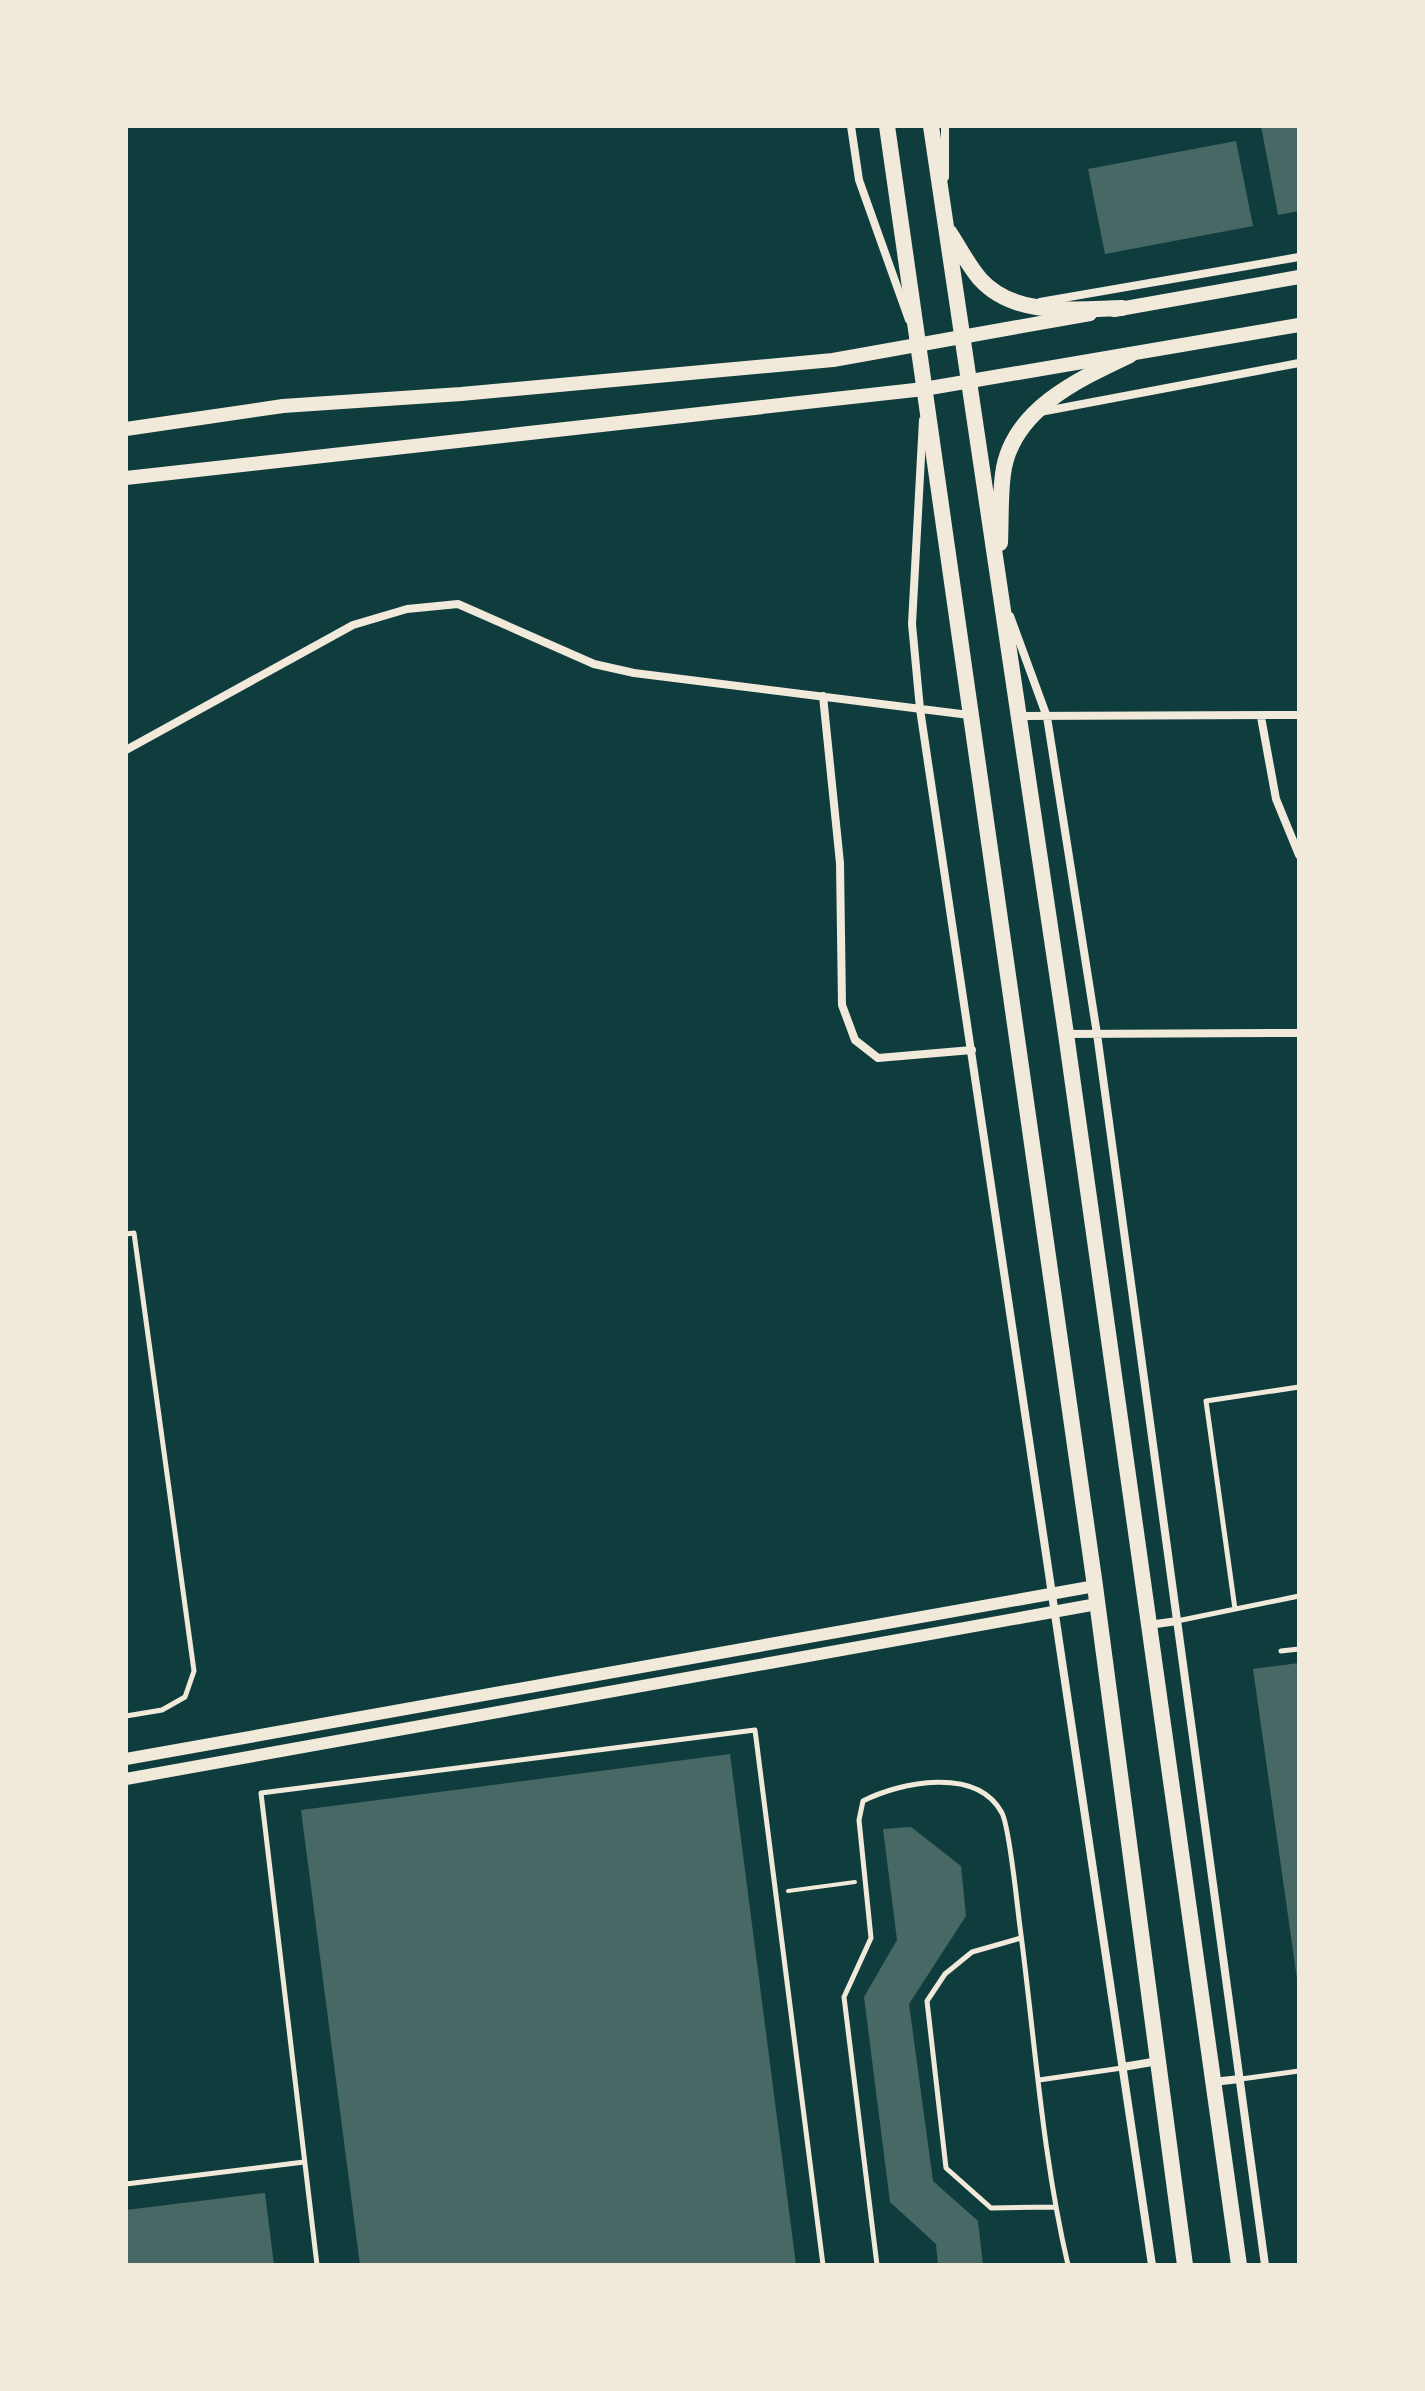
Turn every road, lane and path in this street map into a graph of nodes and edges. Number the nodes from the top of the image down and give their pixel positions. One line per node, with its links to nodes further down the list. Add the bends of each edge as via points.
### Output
1 (851, 126): 12 (street, via 859,180)
2 (887, 126): 12 (main road)
3 (931, 126): 5 (main road)
4 (945, 126): 5 (street)
5 (945, 225): 8 (main road, via 981,280); 11 (main road)
6 (1299, 257): 8 (street)
7 (1299, 277): 9 (main road)
8 (1026, 304): 9 (main road, via 1048,309)
9 (1122, 308): 11 (main road)
10 (1299, 325): 13 (main road)
11 (962, 337): 12 (main road); 15 (main road)
12 (918, 346): 16 (main road); 18 (main road, via 833,360 283,406)
13 (1130, 355): 15 (main road); 17 (main road, via 1079,379)
14 (1299, 363): 17 (street)
15 (969, 383): 16 (main road); 20 (main road)
16 (924, 389): 19 (main road); 22 (street, via 912,624); 23 (main road)
17 (1035, 413): 20 (main road, via 1015,438 1003,471)
18 (126, 429)
19 (126, 478)
20 (999, 585): 25 (main road); 26 (street)
21 (823, 696): 22 (street); 28 (street, via 594,664 458,604 407,609 353,625); 33 (street, via 840,863 842,1005 855,1040 878,1058)
22 (920, 709): 23 (street); 33 (street)
23 (969, 715): 36 (main road)
24 (1299, 715): 27 (street)
25 (1019, 716): 26 (street); 31 (main road)
26 (1047, 717): 27 (street); 32 (street)
27 (1261, 717): 29 (street, via 1276,799)
28 (126, 750)
29 (1299, 855)
30 (1299, 1033): 32 (street)
31 (1066, 1034): 32 (street); 43 (main road)
32 (1097, 1034): 42 (street)
33 (972, 1050): 37 (street)
34 (126, 1234): 46 (lane, via 134,1233 194,1671 185,1697 162,1710)
35 (1299, 1387): 40 (lane, via 1206,1401)
36 (1095, 1586): 37 (street); 39 (main road)
37 (1054, 1593): 41 (street); 47 (street)
38 (1299, 1596): 40 (lane)
39 (1097, 1604): 41 (street); 52 (main road)
40 (1235, 1609): 42 (lane)
41 (1057, 1612): 48 (street); 53 (street)
42 (1177, 1621): 43 (street); 55 (street)
43 (1149, 1625): 57 (main road)
44 (1299, 1649): 45 (lane)
45 (1281, 1651)
46 (126, 1716)
47 (126, 1759)
48 (126, 1779)
49 (865, 1881): 50 (path); 51 (lane, via 859,1820 863,1801 881,1792 948,1782 979,1789 1002,1813); 63 (lane, via 871,1938 844,1997)
50 (775, 1893): 58 (lane, via 755,1730 261,1793); 62 (lane)
51 (1021, 1938): 56 (lane); 60 (lane, via 972,1952 945,1974 927,2001 940,2121 946,2168 991,2208)
52 (1158, 2061): 53 (street); 66 (main road)
53 (1123, 2067): 56 (lane); 65 (street)
54 (1299, 2071): 55 (lane)
55 (1240, 2079): 57 (street); 68 (street)
56 (1039, 2080): 60 (lane)
57 (1213, 2082): 67 (main road)
58 (304, 2162): 59 (lane); 61 (lane)
59 (126, 2184)
60 (1055, 2207): 64 (lane)
61 (317, 2265)
62 (823, 2265)
63 (877, 2265)
64 (1068, 2265)
65 (1152, 2265)
66 (1185, 2265)
67 (1239, 2265)
68 (1265, 2265)

